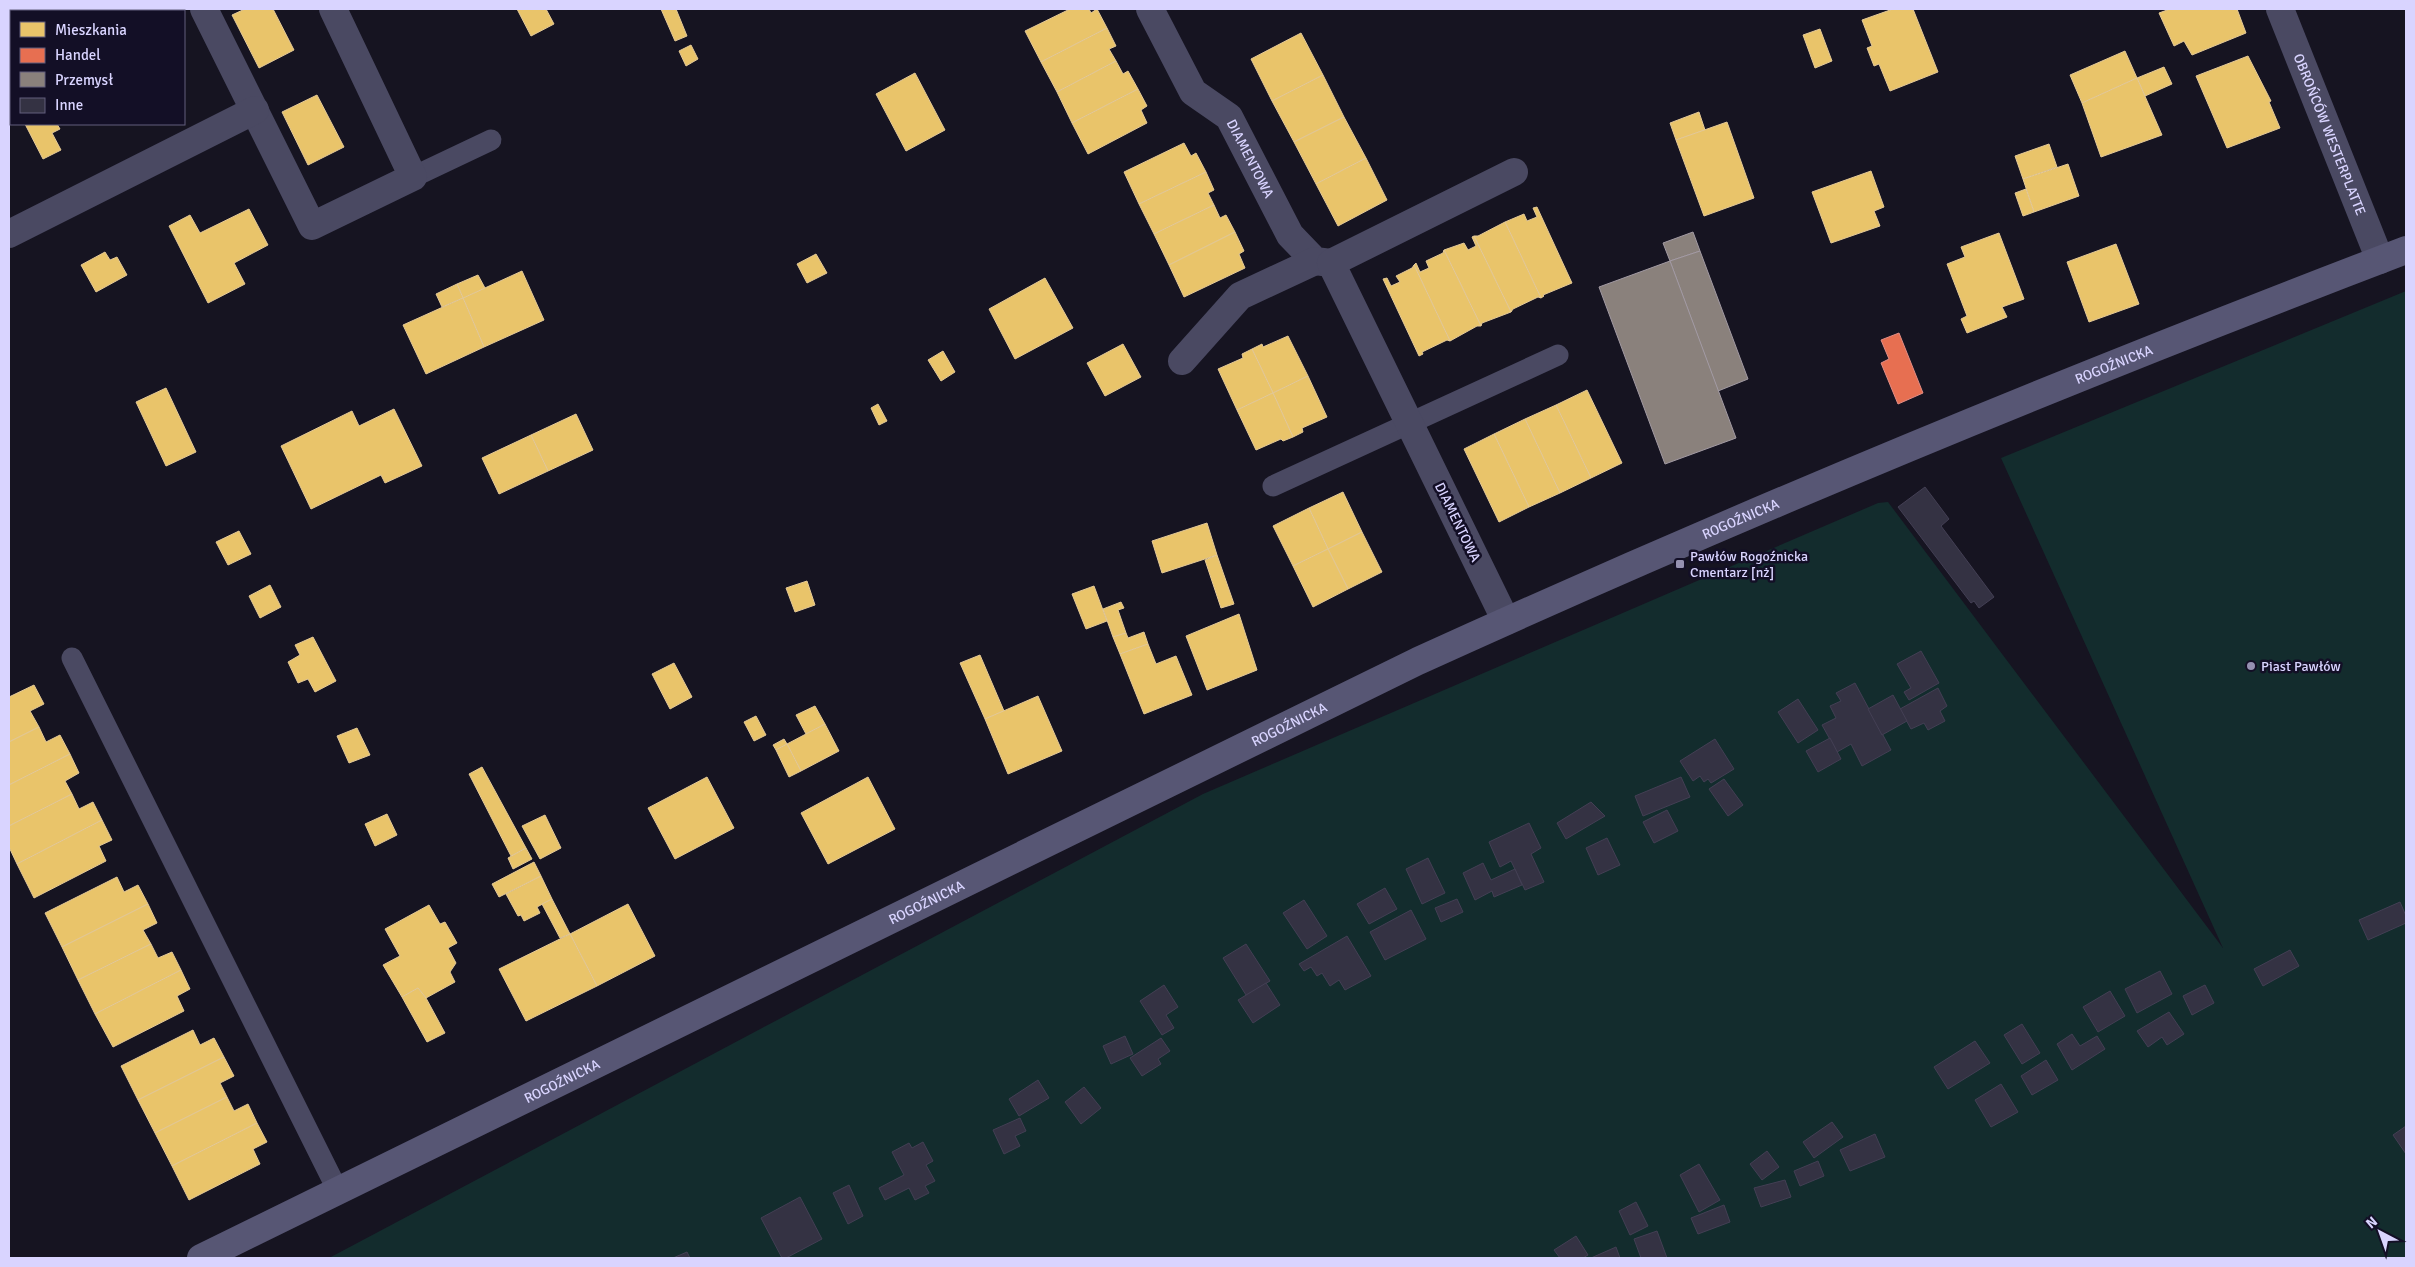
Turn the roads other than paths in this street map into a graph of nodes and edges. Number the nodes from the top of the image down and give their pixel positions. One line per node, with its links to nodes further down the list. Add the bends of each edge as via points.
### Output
1 (204, 9): 5 (street)
2 (333, 9): 8 (street)
3 (1150, 9): 12 (street, DIAMENTOWA, via 1193,92 1229,117 1290,234)
4 (2280, 9): 11 (street, OBROŃCÓW WESTERPLATTE)
5 (255, 110): 8 (street, via 312,226); 9 (street)
6 (491, 140): 8 (lane)
7 (1514, 172): 12 (street)
8 (413, 177)
9 (9, 234)
10 (2406, 250): 11 (street, ROGOŹNICKA)
11 (2380, 260): 17 (street, ROGOŹNICKA, via 1865,464)
12 (1323, 262): 14 (street, via 1240,296); 15 (street, DIAMENTOWA)
13 (1558, 355): 15 (lane)
14 (1182, 361)
15 (1410, 422): 16 (lane); 17 (street, DIAMENTOWA)
16 (1273, 486)
17 (1506, 621): 19 (street, ROGOŹNICKA, via 1418,661)
18 (72, 658): 19 (lane)
19 (338, 1191): 20 (street, ROGOŹNICKA)
20 (200, 1258)

